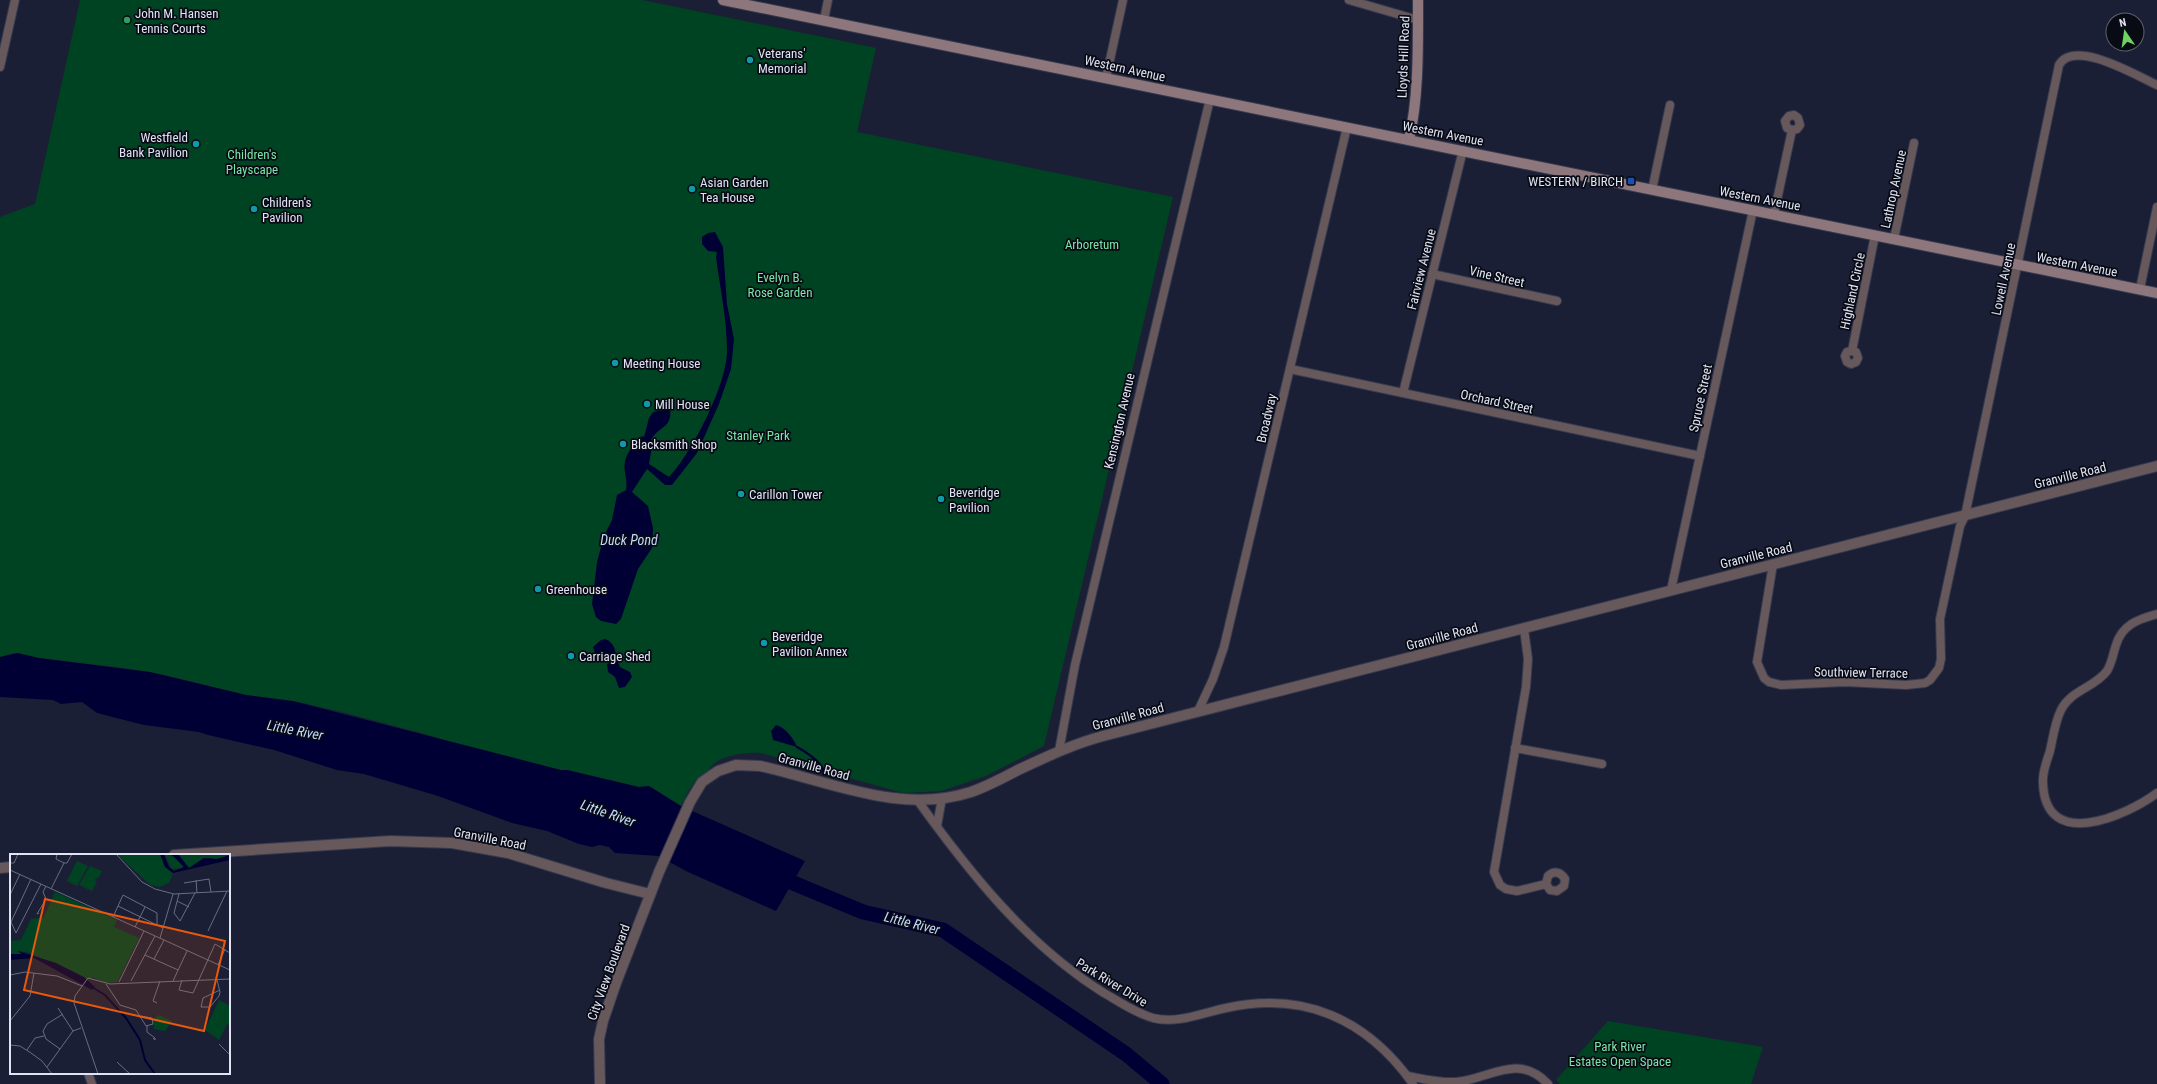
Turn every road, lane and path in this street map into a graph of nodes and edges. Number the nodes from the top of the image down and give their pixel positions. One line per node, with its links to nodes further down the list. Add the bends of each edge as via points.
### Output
1 (15, 0): 9 (street)
2 (723, 0): 7 (main road, Western Avenue)
3 (828, 0): 7 (street)
4 (1123, 0): 10 (street)
5 (1349, 0): 8 (street)
6 (1418, 0): 8 (main road, Lloyds Hill Road)
7 (824, 20): 10 (main road, Western Avenue)
8 (1418, 20): 16 (main road, Lloyds Hill Road, via 1414,103)
9 (0, 67)
10 (1106, 78): 12 (main road, Western Avenue)
11 (2157, 85): 25 (street, Lowell Avenue, via 2102,60 2075,56 2063,60 2057,71)
12 (1210, 99): 14 (main road, Western Avenue); 42 (street, Kensington Avenue, via 1075,665)
13 (1670, 105): 19 (street)
14 (1347, 127): 16 (main road, Western Avenue); 31 (street, Broadway)
15 (1792, 130): 22 (street)
16 (1409, 139): 18 (main road, Western Avenue)
17 (1914, 143): 24 (street, Lathrop Avenue)
18 (1462, 150): 19 (main road, Western Avenue); 26 (street, Fairview Avenue)
19 (1652, 190): 21 (main road, Western Avenue)
20 (2157, 207): 27 (street)
21 (1753, 210): 22 (main road, Western Avenue); 33 (street, Spruce Street)
22 (1774, 214): 23 (main road, Western Avenue)
23 (1876, 235): 24 (main road, Western Avenue); 30 (street, Highland Circle)
24 (1894, 239): 25 (main road, Western Avenue)
25 (2019, 265): 27 (main road, Western Avenue); 35 (street, Lowell Avenue)
26 (1432, 274): 29 (street, Vine Street); 32 (street, Fairview Avenue)
27 (2140, 289): 28 (main road, Western Avenue)
28 (2157, 293)
29 (1557, 301)
30 (1852, 351)
31 (1290, 369): 32 (street, Orchard Street); 40 (street, Broadway, via 1224,646 1213,679)
32 (1404, 393): 33 (street, Orchard Street)
33 (1700, 456): 37 (street, Spruce Street)
34 (2157, 466): 35 (street, Granville Road)
35 (1965, 516): 36 (street, Granville Road); 36 (street, Southview Terrace, via 1960,526 1940,618 1941,659 1935,675 1925,683 1906,685 1845,682 1781,685 1769,682 1758,668 1757,656)
36 (1773, 564): 37 (street, Granville Road)
37 (1671, 590): 39 (street, Granville Road)
38 (2157, 614): 44 (street, via 2139,619 2128,626 2119,637 2105,673 2071,696 2064,705 2058,717 2043,783 2050,808 2062,820 2074,824 2096,822)
39 (1524, 629): 40 (street, Granville Road); 41 (street, via 1528,672)
40 (1198, 711): 42 (street, Granville Road, via 1082,742)
41 (1515, 748): 43 (street); 51 (street, via 1495,860 1495,876 1500,886 1513,891)
42 (1059, 751): 45 (street, Granville Road, via 977,789)
43 (1602, 764)
44 (2157, 793)
45 (942, 798): 46 (street, Granville Road); 47 (street)
46 (918, 801): 47 (street, Park River Drive); 52 (street, Granville Road, via 861,792 769,768 743,764 724,768 702,782 694,793)
47 (937, 826): 54 (street, Park River Drive, via 1003,908 1047,952 1081,978 1133,1010 1154,1018 1172,1020 1255,1003 1287,1003 1310,1007 1334,1015 1361,1030)
48 (189, 854): 52 (street, Granville Road, via 390,841 444,842 508,853)
49 (10, 867): 50 (street)
50 (0, 868)
51 (1546, 884)
52 (650, 894): 56 (street, City View Boulevard, via 603,1021 599,1039)
53 (88, 1074): 55 (street)
54 (1408, 1076): 57 (street, Park River Drive); 58 (street, via 1455,1082 1500,1070 1519,1069 1536,1074)
55 (92, 1084)
56 (600, 1084)
57 (1413, 1084)
58 (1548, 1084)

